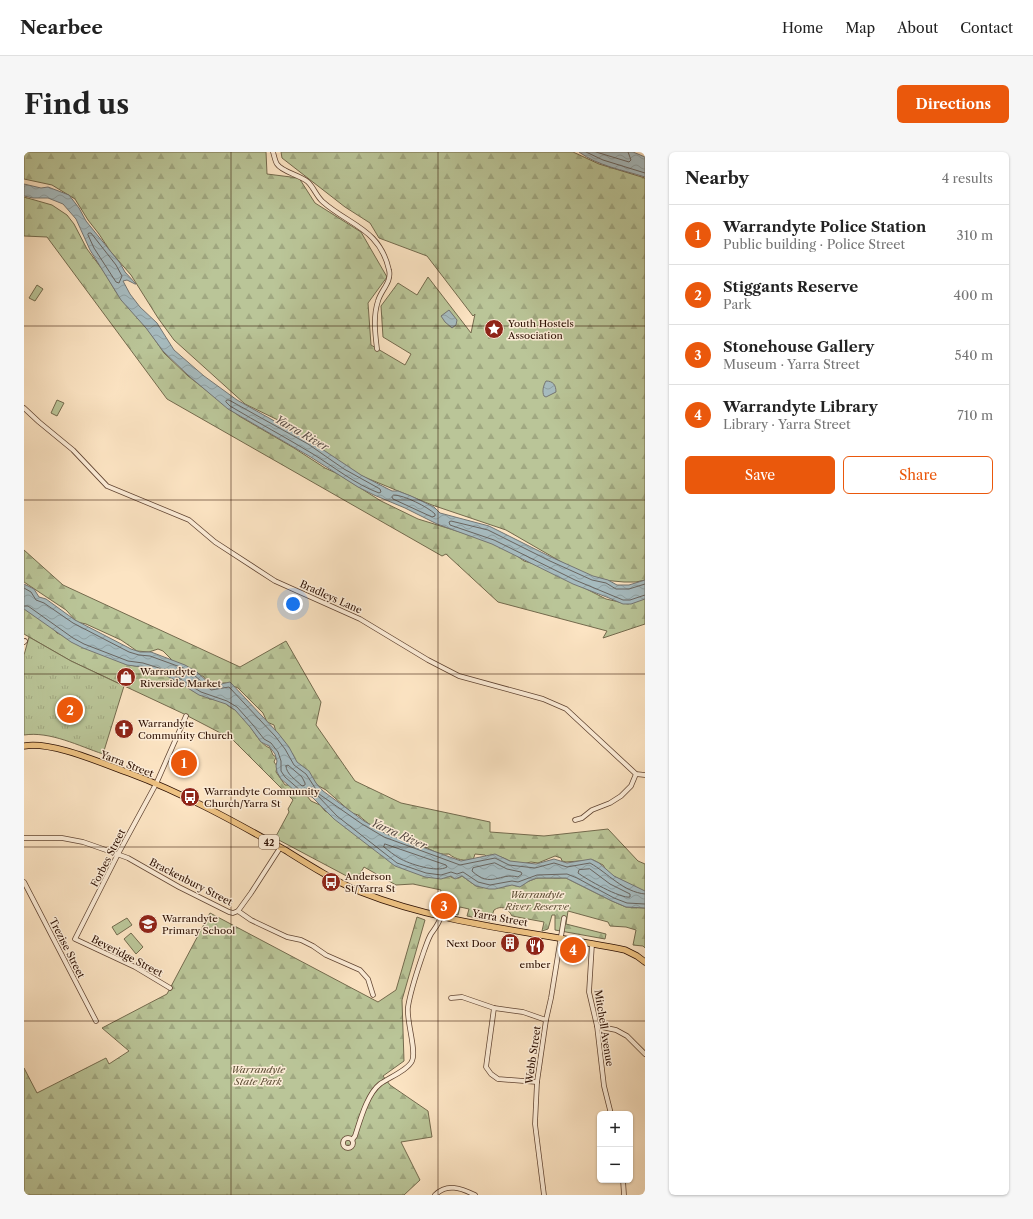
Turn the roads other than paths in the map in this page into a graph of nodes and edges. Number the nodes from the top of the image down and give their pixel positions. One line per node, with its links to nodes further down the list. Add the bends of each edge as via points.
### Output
1 (273, 152): 2 (street, via 277,164 309,183 321,201 367,232 381,250 389,271 389,281 378,299 374,330)
2 (376, 349)
3 (24, 408): 6 (street, Bradleys Lane, via 74,450 107,486 189,520 215,542 275,581 360,619 459,676 543,699 566,709)
4 (186, 716): 8 (street, Forbes Street)
5 (24, 746): 8 (main road, Yarra Street / 42, via 33,744 58,749)
6 (636, 774): 7 (street); 9 (street, via 631,786 621,796)
7 (645, 775)
8 (156, 784): 11 (main road, Yarra Street / 42); 13 (street, Forbes Street)
9 (576, 820)
10 (24, 838): 12 (street, Brackenbury Street, via 62,838)
11 (280, 848): 16 (street); 17 (main road, Yarra Street / 42, via 359,891)
12 (106, 850): 13 (street, Brackenbury Street); 14 (street, via 112,857)
13 (118, 854): 14 (street, Forbes Street); 16 (street, Brackenbury Street, via 229,912)
14 (112, 865): 20 (street, Forbes Street)
15 (24, 882): 28 (street, Trezise Street)
16 (238, 911): 24 (street, Brackenbury Street, via 251,920 287,937 301,940 326,955 360,970 368,979)
17 (441, 916): 19 (main road, Yarra Street / 42); 33 (street, via 418,968 408,1006 412,1060 408,1067 379,1085 373,1092)
18 (564, 918): 19 (street, Webb Street)
19 (562, 938): 21 (main road, Yarra Street / 42); 27 (street, Webb Street)
20 (75, 939): 23 (street, Beveridge Street, via 135,967)
21 (592, 944): 22 (main road, Yarra Street / 42, via 625,950); 29 (street, Mitchell Avenue, via 588,988)
22 (645, 962)
23 (170, 988)
24 (372, 996)
25 (451, 998): 26 (street, via 462,997)
26 (494, 1008): 27 (street, via 523,1012); 31 (street, via 486,1067 498,1079)
27 (546, 1020): 31 (street, Webb Street)
28 (96, 1021)
29 (597, 1026): 30 (street, via 616,1030 627,1036); 32 (street, Mitchell Avenue, via 604,1086)
30 (645, 1054)
31 (537, 1082): 37 (street, Webb Street, via 535,1124)
32 (610, 1111)
33 (352, 1140)
34 (624, 1183): 38 (street)
35 (435, 1195): 36 (street, via 446,1188 457,1188)
36 (475, 1195)
37 (544, 1195)
38 (624, 1195)

